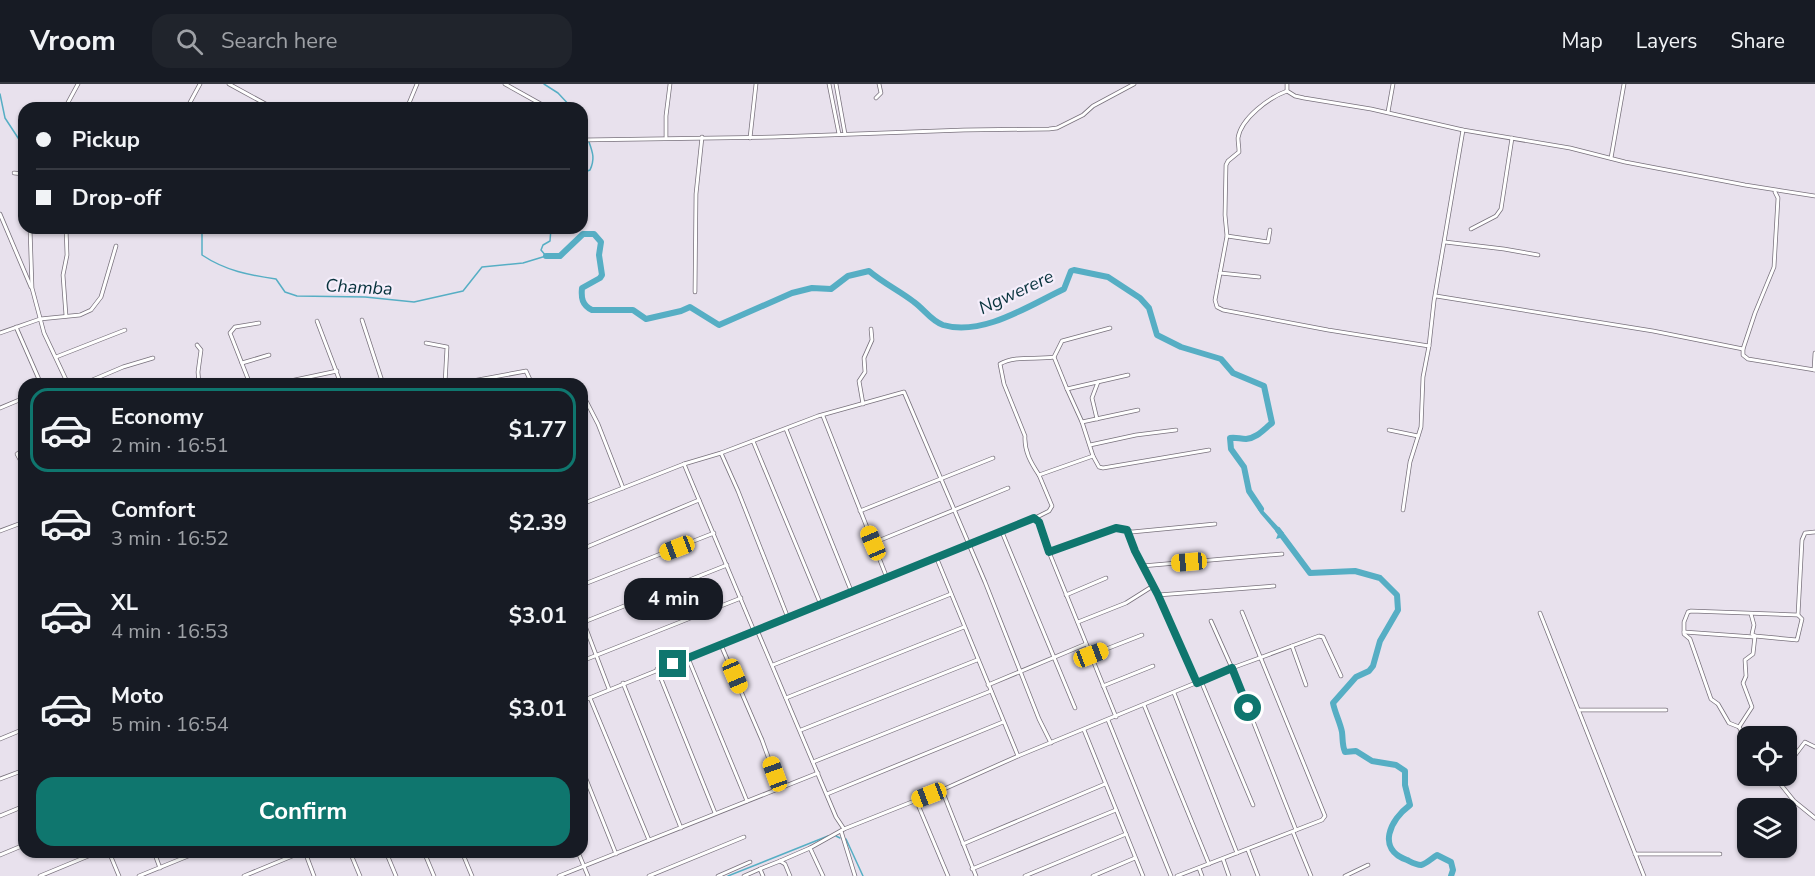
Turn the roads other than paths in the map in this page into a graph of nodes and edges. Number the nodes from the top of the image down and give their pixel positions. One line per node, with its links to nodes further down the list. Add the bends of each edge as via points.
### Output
1 (78, 84): 17 (street)
2 (200, 84): 18 (street)
3 (230, 84): 19 (street)
4 (417, 84): 20 (street)
5 (505, 84): 21 (street)
6 (670, 84): 26 (street)
7 (756, 84): 28 (street)
8 (829, 84): 24 (street)
9 (836, 84): 25 (street)
10 (879, 84): 16 (street, via 881,93)
11 (1134, 84): 25 (street, via 1057,128)
12 (1287, 84): 15 (street)
13 (1393, 84): 22 (street)
14 (1624, 84): 31 (street)
15 (1287, 91): 22 (street, via 1304,98); 41 (street, via 1254,112 1239,133 1239,152 1226,165)
16 (876, 98)
17 (68, 102)
18 (190, 102)
19 (262, 102)
20 (410, 102)
21 (537, 102)
22 (1388, 113): 23 (street)
23 (1463, 130): 29 (street); 42 (street)
24 (839, 134): 25 (street); 28 (street)
25 (845, 134)
26 (666, 137): 27 (street); 30 (street)
27 (702, 137): 28 (street); 48 (street, via 696,195)
28 (750, 138)
29 (1512, 138): 31 (street); 37 (street, via 1501,209 1496,216)
30 (588, 139)
31 (1611, 158): 34 (street)
32 (14, 173): 33 (street)
33 (18, 173)
34 (1774, 190): 35 (street); 63 (street, via 1778,198 1774,267)
35 (1815, 196)
36 (0, 214): 47 (street)
37 (1471, 229)
38 (1270, 230): 41 (street, via 1268,242)
39 (30, 234): 47 (street)
40 (66, 234): 50 (street)
41 (1227, 236): 45 (street)
42 (1445, 242): 44 (street); 49 (street)
43 (116, 246): 50 (street, via 97,303 86,313)
44 (1538, 255)
45 (1220, 273): 46 (street); 62 (street, via 1215,300 1222,310)
46 (1259, 277)
47 (32, 288): 51 (street)
48 (695, 292)
49 (1436, 296): 62 (street); 63 (street)
50 (66, 316): 51 (street)
51 (40, 319): 55 (street); 66 (street)
52 (362, 320): 80 (street)
53 (317, 321): 71 (street)
54 (259, 323): 69 (street, via 230,331)
55 (16, 327): 59 (street); 73 (street)
56 (1110, 328): 67 (street, via 1062,341)
57 (871, 329): 87 (street, via 865,372 859,381)
58 (125, 330): 66 (street)
59 (0, 333)
60 (426, 343): 81 (street, via 447,347)
61 (197, 345): 76 (street, via 201,350)
62 (1429, 346): 97 (street)
63 (1743, 349): 70 (street, via 1746,358)
64 (1815, 353): 70 (street)
65 (269, 356): 69 (street)
66 (56, 357): 74 (street)
67 (1054, 357): 85 (street); 105 (street, via 1000,364 1030,462)
68 (153, 358): 75 (street)
69 (242, 363): 77 (street)
70 (1814, 370)
71 (337, 371): 78 (street); 79 (street)
72 (1128, 375): 84 (street)
73 (38, 378)
74 (65, 378)
75 (97, 378)
76 (198, 378)
77 (248, 378)
78 (304, 378)
79 (339, 378)
80 (381, 378)
81 (445, 378)
82 (488, 378): 83 (street, via 526,371)
83 (529, 378)
84 (1098, 382): 85 (street); 92 (street, via 1092,398)
85 (1066, 388): 93 (street)
86 (18, 400): 89 (street)
87 (863, 404): 91 (street); 106 (street, via 904,392)
88 (588, 405): 107 (street)
89 (0, 408)
90 (1138, 410): 92 (street)
91 (823, 416): 94 (street); 113 (street)
92 (1097, 419): 93 (street)
93 (1082, 422): 99 (street)
94 (786, 429): 98 (street); 135 (street)
95 (1176, 430): 99 (street)
96 (1389, 430): 97 (street)
97 (1418, 436): 112 (street)
98 (753, 441): 101 (street); 140 (street)
99 (1090, 445): 102 (street)
100 (1209, 450): 102 (street, via 1103,468)
101 (721, 453): 104 (street); 146 (street)
102 (1093, 456): 105 (street)
103 (993, 458): 106 (street)
104 (684, 464): 107 (street); 109 (street)
105 (1039, 475): 114 (street, via 1052,509)
106 (941, 478): 111 (street); 113 (street)
107 (622, 488): 110 (street)
108 (1008, 488): 111 (street)
109 (700, 500): 121 (street); 124 (street)
110 (588, 502)
111 (954, 509): 122 (street); 123 (street)
112 (1402, 510)
113 (860, 511): 122 (street)
114 (1034, 518): 119 (street); 125 (street)
115 (18, 524): 118 (street)
116 (1215, 524): 117 (street)
117 (1127, 530): 125 (street, via 1116,528); 129 (street)
118 (0, 531)
119 (1002, 532): 123 (street); 160 (street)
120 (1815, 532): 144 (street, via 1805,532 1801,543)
121 (714, 533): 128 (street); 132 (street)
122 (873, 543): 130 (street)
123 (969, 546): 127 (street); 169 (street)
124 (588, 547)
125 (1049, 552): 137 (street)
126 (1282, 554): 129 (street)
127 (937, 559): 130 (street); 136 (street)
128 (727, 564): 139 (street); 145 (street)
129 (1142, 566): 133 (street)
130 (887, 578): 135 (street)
131 (1106, 578): 137 (street)
132 (588, 583)
133 (1153, 586): 138 (street); 148 (street, via 1126,603)
134 (1274, 586): 138 (street)
135 (852, 593): 140 (street)
136 (951, 594): 149 (street); 165 (street)
137 (1066, 595): 148 (street)
138 (1158, 595): 171 (street)
139 (741, 598): 150 (street); 158 (street)
140 (821, 605): 146 (street)
141 (1242, 612): 161 (street)
142 (1540, 613): 183 (street)
143 (1751, 614): 144 (street); 152 (street, via 1689,611); 154 (street)
144 (1798, 615): 154 (street, via 1802,627 1797,640)
145 (588, 618)
146 (788, 618): 150 (street)
147 (1211, 621): 167 (street)
148 (1078, 622): 155 (street)
149 (964, 627): 164 (street); 180 (street)
150 (756, 630): 156 (street); 165 (street)
151 (588, 632): 158 (street)
152 (1683, 632): 154 (street); 188 (street, via 1691,641 1711,699 1729,723)
153 (1142, 635): 159 (street)
154 (1755, 636): 189 (street, via 1753,654 1745,660 1743,683 1752,708)
155 (1086, 644): 159 (street); 160 (street)
156 (721, 645): 162 (street); 205 (street)
157 (1292, 646): 161 (street); 170 (street, via 1323,637); 174 (street)
158 (597, 655): 163 (street); 176 (street)
159 (1091, 655): 175 (street)
160 (1053, 657): 169 (street); 182 (street)
161 (1259, 657): 167 (street); 218 (street, via 1325,816)
162 (688, 658): 168 (street); 209 (street)
163 (588, 659)
164 (977, 660): 173 (street); 190 (street)
165 (773, 666): 180 (street)
166 (1153, 666): 175 (street)
167 (1232, 668): 171 (street); 218 (street)
168 (657, 669): 172 (street); 213 (street)
169 (1021, 671): 173 (street); 194 (street)
170 (1341, 676)
171 (1199, 682): 178 (street); 210 (street)
172 (623, 683): 176 (street); 216 (street)
173 (988, 685): 177 (street)
174 (1306, 685)
175 (1103, 686): 185 (street)
176 (609, 689): 179 (street)
177 (991, 691): 187 (street); 198 (street)
178 (1174, 693): 181 (street); 227 (street)
179 (590, 698): 221 (street)
180 (786, 698): 190 (street)
181 (1144, 705): 185 (street); 246 (street)
182 (1075, 708)
183 (1579, 710): 184 (street); 228 (street)
184 (1666, 710)
185 (1116, 717): 186 (street)
186 (1108, 720): 191 (street); 276 (street)
187 (1003, 722): 197 (street); 207 (street)
188 (1737, 726)
189 (1740, 726)
190 (800, 730): 198 (street)
191 (1084, 730): 194 (street); 203 (street)
192 (18, 732): 193 (street)
193 (0, 739)
194 (1051, 743): 197 (street)
195 (1815, 747): 196 (street, via 1805,742)
196 (1797, 753)
197 (1018, 756): 206 (street)
198 (813, 762): 200 (street)
199 (18, 772): 201 (street)
200 (818, 772): 205 (street); 207 (street)
201 (0, 779)
202 (588, 784): 226 (street)
203 (1106, 784): 212 (street); 222 (street)
204 (1783, 786): 215 (street)
205 (779, 788): 209 (street)
206 (942, 790): 208 (street); 222 (street)
207 (827, 794): 217 (street)
208 (916, 800): 217 (street); 271 (street)
209 (747, 801): 213 (street)
210 (1252, 805)
211 (18, 808): 214 (street)
212 (1116, 810): 219 (street); 252 (street)
213 (715, 813): 216 (street)
214 (0, 816)
215 (1815, 818)
216 (681, 828): 221 (street)
217 (843, 830): 224 (street); 270 (street)
218 (1295, 831): 225 (street); 281 (street)
219 (1126, 834): 242 (street); 273 (street)
220 (744, 837): 264 (street)
221 (649, 840): 226 (street)
222 (963, 844): 252 (street)
223 (18, 848): 230 (street)
224 (810, 848): 244 (street); 269 (street)
225 (1248, 850): 227 (street); 280 (street)
226 (616, 854): 248 (street)
227 (1237, 854): 243 (street)
228 (1635, 854): 229 (street); 283 (street)
229 (1720, 854)
230 (0, 855)
231 (84, 858): 253 (street)
232 (112, 858): 254 (street)
233 (156, 858): 249 (street)
234 (182, 858): 249 (street)
235 (289, 858): 256 (street)
236 (306, 858): 257 (street)
237 (352, 858): 258 (street)
238 (388, 858): 259 (street)
239 (426, 858): 260 (street)
240 (464, 858): 261 (street)
241 (581, 858): 248 (street)
242 (1135, 858): 274 (street); 275 (street)
243 (1222, 859): 246 (street); 279 (street)
244 (780, 861): 251 (street); 268 (street)
245 (750, 862): 265 (street)
246 (1209, 864): 250 (street)
247 (1368, 865): 282 (street)
248 (584, 866): 262 (street); 263 (street)
249 (160, 868): 255 (street)
250 (1199, 868): 277 (street); 278 (street)
251 (760, 869): 266 (street); 267 (street)
252 (972, 869): 272 (street)
253 (40, 876)
254 (119, 876)
255 (139, 876)
256 (244, 876)
257 (314, 876)
258 (360, 876)
259 (396, 876)
260 (434, 876)
261 (472, 876)
262 (559, 876)
263 (588, 876)
264 (650, 876)
265 (718, 876)
266 (744, 876)
267 (763, 876)
268 (790, 876)
269 (823, 876)
270 (855, 876)
271 (948, 876)
272 (975, 876)
273 (1025, 876)
274 (1093, 876)
275 (1143, 876)
276 (1172, 876)
277 (1177, 876)
278 (1202, 876)
279 (1229, 876)
280 (1258, 876)
281 (1311, 876)
282 (1345, 876)
283 (1644, 876)

